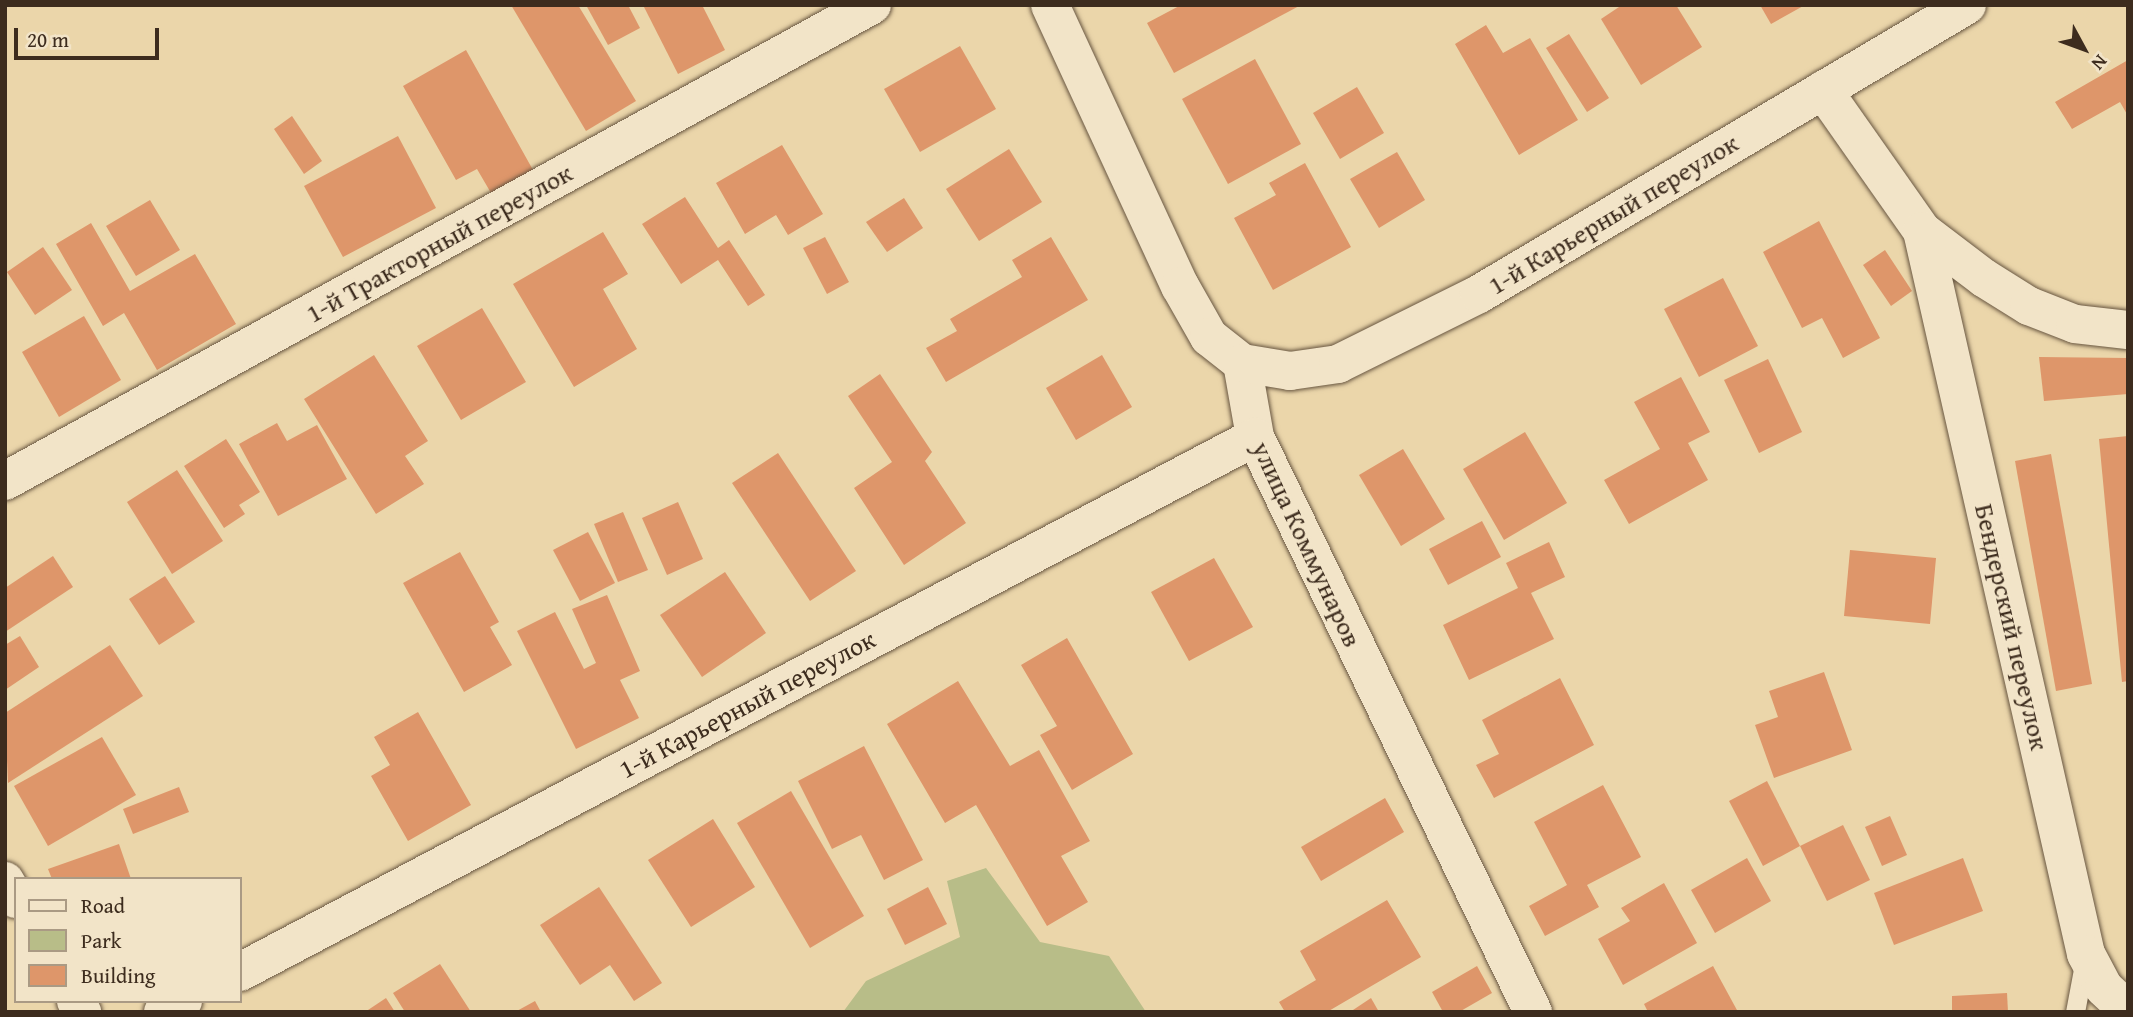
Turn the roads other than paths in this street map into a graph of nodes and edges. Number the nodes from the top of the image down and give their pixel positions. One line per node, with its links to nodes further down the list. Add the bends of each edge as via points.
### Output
1 (872, 5): 9 (street, 1-й Тракторный переулок)
2 (1050, 5): 7 (street, via 1180,286 1209,337)
3 (1967, 5): 4 (street, 1-й Карьерный переулок)
4 (1823, 89): 5 (street); 7 (street, 1-й Карьерный переулок, via 1479,294 1338,364 1290,371)
5 (1922, 232): 6 (street, via 2029,306 2074,324); 10 (street, Бендерский переулок)
6 (2128, 330)
7 (1242, 363): 8 (street, улица Коммунаров)
8 (1255, 437): 11 (street, 1-й Карьерный переулок); 15 (street, улица Коммунаров)
9 (5, 481)
10 (2086, 954): 13 (street, Бендерский переулок, via 2104,988); 16 (lane)
11 (242, 971)
12 (179, 1003): 14 (street)
13 (2128, 1010)
14 (163, 1012)
15 (1533, 1012)
16 (2076, 1012)

